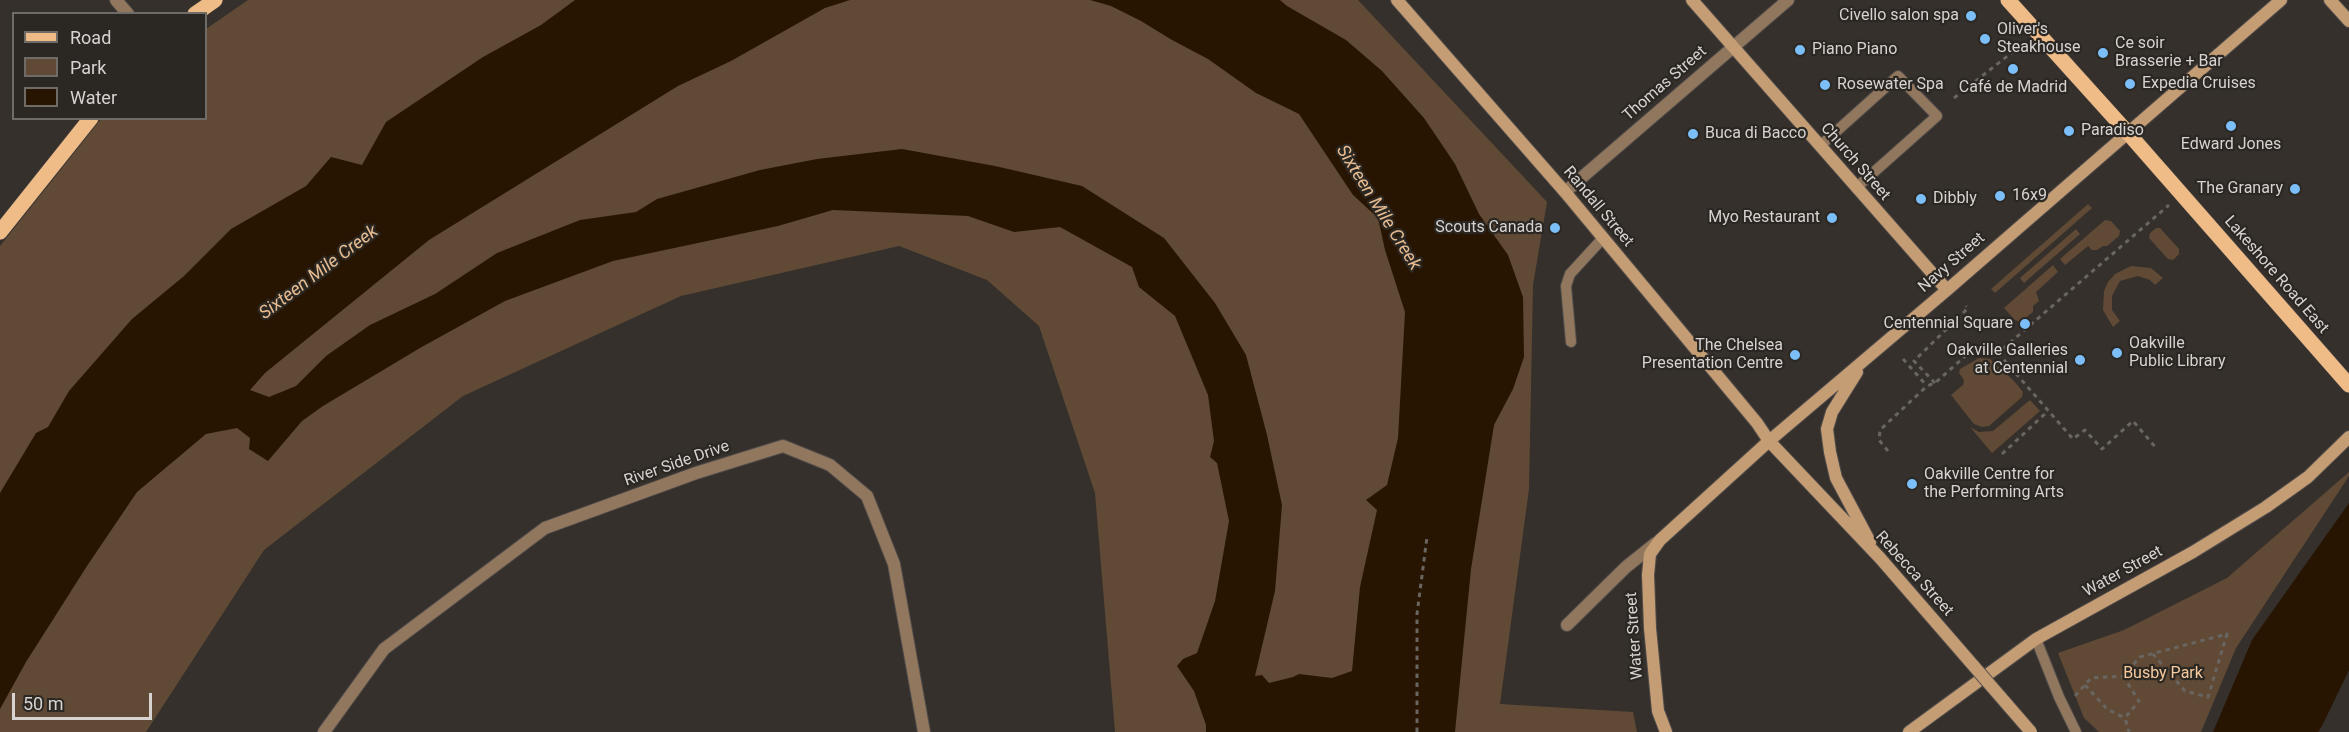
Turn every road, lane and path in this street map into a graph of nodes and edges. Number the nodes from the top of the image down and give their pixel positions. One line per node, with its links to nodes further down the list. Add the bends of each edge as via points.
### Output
1 (116, 0): 9 (street)
2 (215, 0): 10 (main road)
3 (1397, 0): 19 (street, Randall Street)
4 (1692, 0): 13 (street, Church Street)
5 (1788, 0): 13 (street, Thomas Street)
6 (2008, 0): 16 (main road, Lakeshore Road East)
7 (2281, 0): 16 (street, Navy Street)
8 (2330, 0): 11 (street)
9 (126, 12)
10 (198, 12)
11 (2349, 21)
12 (2019, 47): 14 (path)
13 (1732, 48): 17 (street, Church Street); 19 (street, Thomas Street)
14 (1954, 98)
15 (89, 120): 21 (main road)
16 (2128, 133): 20 (main road, Lakeshore Road East); 23 (street, Navy Street)
17 (1820, 146): 18 (street, Church Street); 18 (lane, via 1898,76 1936,116)
18 (1856, 188): 23 (street, Church Street)
19 (1565, 192): 22 (street, Randall Street)
20 (2181, 194): 26 (path); 30 (main road, Lakeshore Road East)
21 (0, 232)
22 (1603, 238): 25 (lane, via 1570,274 1566,286); 34 (street, Randall Street)
23 (1947, 290): 28 (street, Navy Street)
24 (1966, 306): 29 (path, via 1914,361)
25 (1571, 342)
26 (1998, 353): 29 (path, via 1973,349); 32 (path)
27 (1903, 359): 31 (path)
28 (1863, 362): 34 (street, Navy Street); 40 (street, via 1832,412 1827,429 1836,478)
29 (1935, 383): 31 (path)
30 (2349, 385)
31 (1927, 386): 36 (path, via 1880,430 1879,441)
32 (2048, 411): 35 (path, via 2073,439 2085,430 2102,449 2133,421); 37 (path)
33 (2349, 437): 42 (street, Water Street, via 2308,477 2266,507)
34 (1769, 441): 39 (street, Navy Street); 40 (street, Rebecca Street)
35 (2157, 449)
36 (1888, 451)
37 (2002, 454)
38 (1427, 537): 50 (path, via 1418,614)
39 (1660, 540): 41 (street, Navy Street, via 1626,567); 51 (street, Water Street, via 1650,554 1648,586 1658,711)
40 (1880, 558): 53 (street, Rebecca Street, bridge)
41 (1567, 625)
42 (2036, 639): 46 (lane); 52 (street, Water Street)
43 (2153, 654): 43 (path, via 2185,691 2208,697 2227,633); 44 (path, via 2140,657)
44 (2123, 676): 45 (path, via 2091,678); 47 (path, via 2139,702)
45 (2085, 684): 46 (path); 47 (path, via 2107,709)
46 (2064, 708): 54 (lane)
47 (2125, 718): 55 (path)
48 (324, 732): 49 (street, River Side Drive, via 384,649 545,528 783,446 830,465 867,496 894,564)
49 (924, 732)
50 (1417, 732)
51 (1666, 732)
52 (1909, 732)
53 (2031, 732)
54 (2076, 732)
55 (2129, 732)

